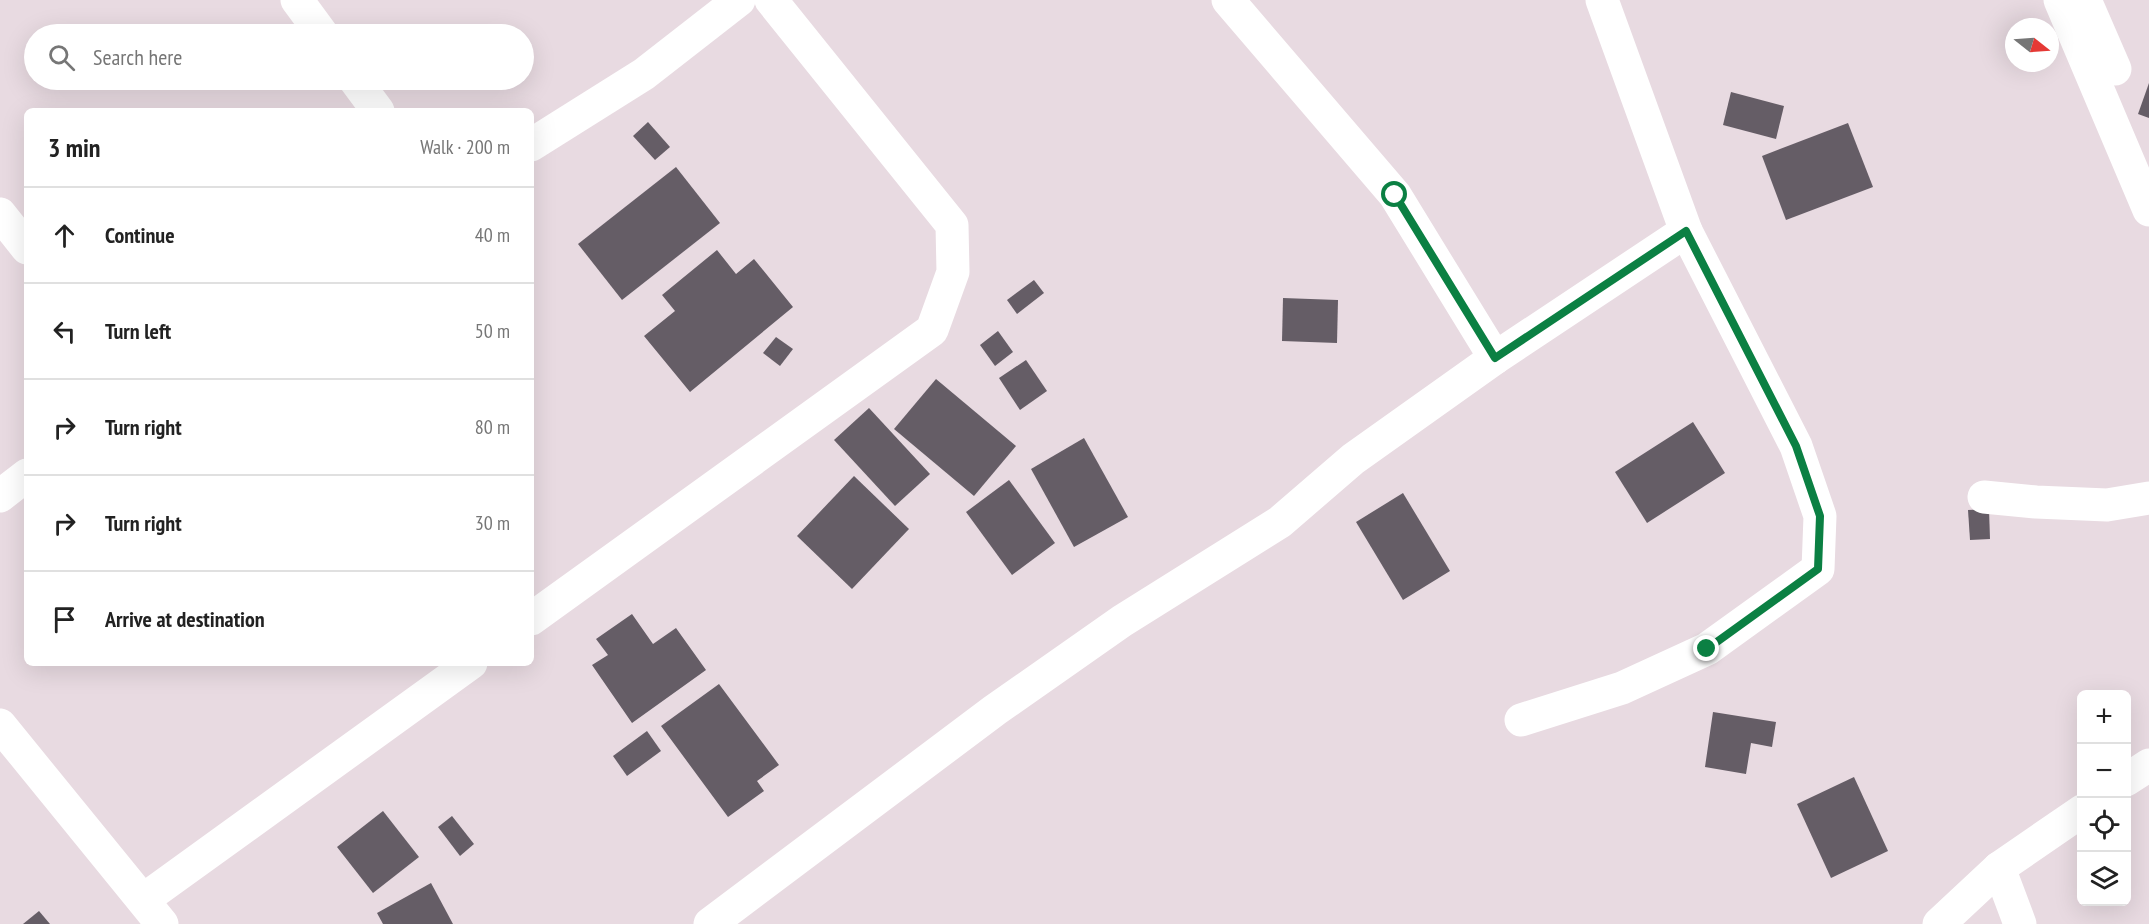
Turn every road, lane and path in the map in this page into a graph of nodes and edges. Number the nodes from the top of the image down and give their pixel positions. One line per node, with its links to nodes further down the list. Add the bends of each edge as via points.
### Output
1 (297, 0): 8 (street)
2 (740, 0): 11 (street, via 644,74)
3 (771, 0): 22 (street, via 952,225 953,272 932,330)
4 (1228, 0): 17 (street, via 1395,195)
5 (1602, 0): 15 (street)
6 (2060, 0): 13 (street)
7 (2085, 0): 12 (street)
8 (315, 24)
9 (362, 90): 10 (street)
10 (376, 108)
11 (534, 143)
12 (2149, 151)
13 (2149, 210)
14 (0, 214): 16 (street)
15 (1686, 231): 17 (street); 24 (street, via 1796,446 1820,516 1818,569 1707,649 1622,688)
16 (24, 244)
17 (1495, 358): 31 (street, via 1353,459 1281,522 1122,621 995,710)
18 (24, 477): 19 (street)
19 (0, 496)
20 (1984, 497): 21 (street, via 2107,505)
21 (2149, 498)
22 (534, 618)
23 (467, 666): 30 (street)
24 (1521, 720)
25 (0, 725): 30 (street)
26 (2149, 765): 27 (street)
27 (2131, 777)
28 (2077, 814): 29 (street)
29 (1999, 868): 32 (street); 33 (street)
30 (152, 912)
31 (710, 924)
32 (1939, 924)
33 (2020, 924)

